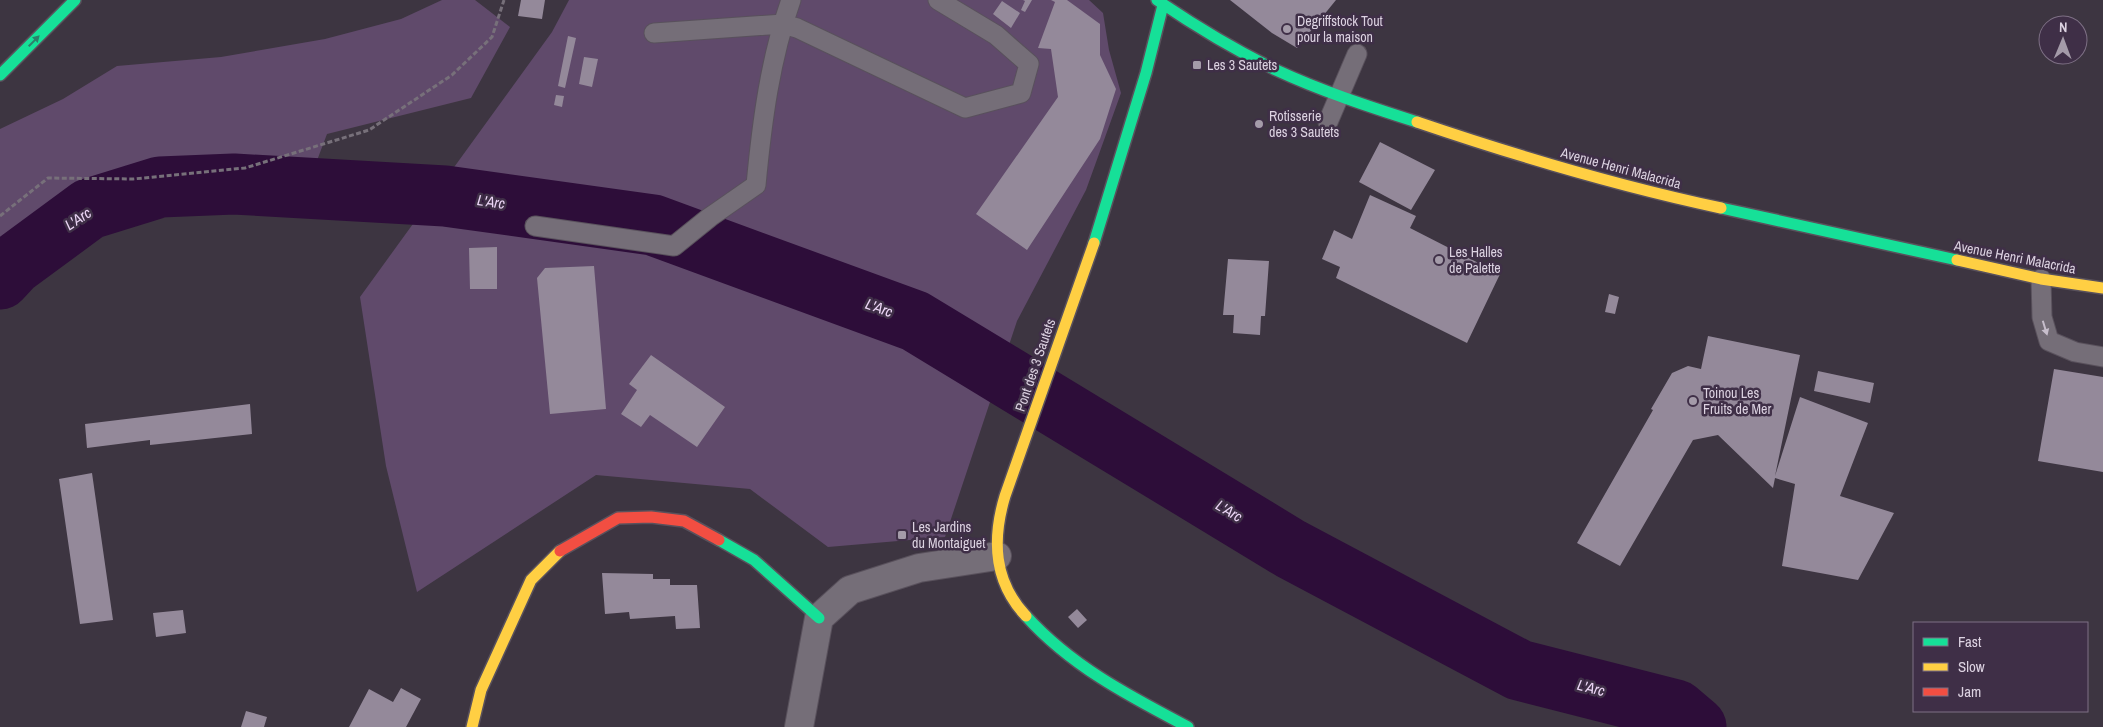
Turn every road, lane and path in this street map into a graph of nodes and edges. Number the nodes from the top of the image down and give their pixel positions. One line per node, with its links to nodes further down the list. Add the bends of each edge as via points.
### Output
1 (75, 0): 9 (main road, one-way to 1)
2 (504, 0): 12 (path, via 492,37 452,76 369,130 245,168 133,179 48,178)
3 (791, 0): 6 (lane)
4 (938, 0): 6 (lane, via 996,35 1030,64 1021,93 965,108)
5 (1160, 2): 10 (main road, Avenue Henri Malacrida, via 1277,70); 17 (main road, Pont des 3 Sautets, via 1146,74 1094,244 1005,496 997,525)
6 (783, 24): 7 (lane); 13 (lane, via 763,112 756,185 674,246)
7 (654, 33)
8 (1356, 54): 10 (lane)
9 (0, 76)
10 (1339, 95): 11 (lane); 14 (main road, Avenue Henri Malacrida, via 1493,148 1646,192)
11 (1328, 122)
12 (0, 216)
13 (535, 226)
14 (2041, 279): 15 (main road, Avenue Henri Malacrida); 16 (lane, one-way to 16, via 2042,317 2049,341 2075,352)
15 (2103, 288)
16 (2103, 357)
17 (997, 556): 18 (street, via 919,568 850,590); 21 (main road, Pont des 3 Sautets, via 1007,591 1028,619 1063,654 1109,686)
18 (819, 618): 19 (main road, via 754,560 684,521 618,518 563,549 531,580 481,690); 20 (street)
19 (472, 727)
20 (799, 727)
21 (1188, 727)

